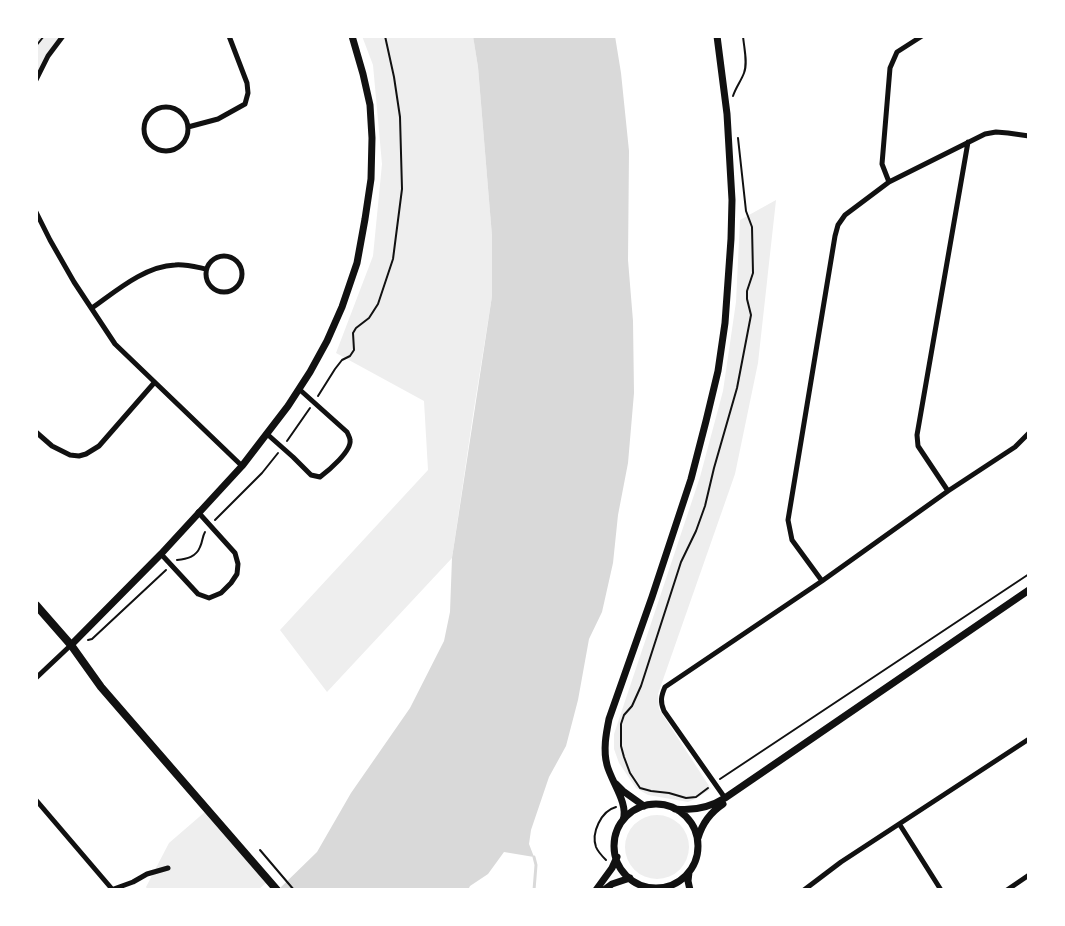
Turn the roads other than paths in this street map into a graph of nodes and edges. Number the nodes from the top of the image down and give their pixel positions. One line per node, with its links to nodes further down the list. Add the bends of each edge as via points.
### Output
1 (63, 36): 6 (street)
2 (229, 36): 7 (street, via 246,83 245,104 218,119)
3 (352, 36): 15 (street, via 370,106 371,178 365,219 357,263 342,307)
4 (717, 36): 30 (street, via 727,114 732,200 725,323 718,372 691,479 609,719 607,765)
5 (922, 36): 10 (street, via 898,52 890,68 882,164)
6 (36, 80)
7 (188, 127): 7 (street, via 179,147 165,151 151,145 144,132 151,113 164,108 177,110)
8 (1029, 136): 9 (street, via 996,132)
9 (968, 142): 10 (street); 20 (street, via 917,436 918,446)
10 (889, 182): 23 (street, via 845,215 838,225 834,246 788,520 792,540)
11 (36, 212): 13 (street)
12 (206, 269): 12 (street, via 212,259 229,256 242,267 242,279 236,288 219,292 207,281); 13 (street, via 176,264 161,266 140,275)
13 (92, 308): 14 (street, via 115,344)
14 (154, 383): 16 (street, via 98,446 86,454 70,455 52,446); 19 (street)
15 (299, 390): 18 (street); 18 (street, via 347,432 350,445 346,452 320,477 311,475)
16 (36, 432)
17 (1029, 433): 20 (street, via 1015,447)
18 (267, 434): 19 (street)
19 (242, 466): 21 (street)
20 (948, 492): 23 (street)
21 (198, 512): 22 (street); 22 (street, via 235,553 237,574 231,583 221,594 210,598 198,594)
22 (160, 554): 26 (street)
23 (822, 581): 31 (street, via 665,687 661,703 664,711)
24 (1029, 590): 28 (street)
25 (36, 605): 26 (main road)
26 (71, 645): 27 (street); 45 (main road, via 100,688)
27 (36, 678)
28 (822, 732): 31 (street); 37 (street, via 816,740 715,809 701,830)
29 (1029, 739): 36 (street)
30 (614, 782): 33 (street); 35 (street, via 624,811)
31 (725, 798): 34 (street, via 702,808)
32 (36, 800): 44 (street)
33 (644, 806): 34 (street, via 660,804); 35 (street)
34 (675, 809): 37 (street, via 692,824)
35 (623, 820): 38 (street, via 614,844)
36 (900, 825): 50 (street); 51 (street)
37 (698, 847): 40 (street, via 696,860)
38 (617, 857): 42 (street); 46 (street)
39 (168, 868): 44 (street)
40 (689, 872): 43 (street); 49 (street)
41 (1029, 875): 52 (street)
42 (630, 878): 43 (street, via 648,887); 47 (street)
43 (667, 886): 48 (street)
44 (111, 889)
45 (277, 890)
46 (596, 890)
47 (604, 890)
48 (674, 890)
49 (690, 890)
50 (804, 890)
51 (941, 890)
52 (1008, 890)

